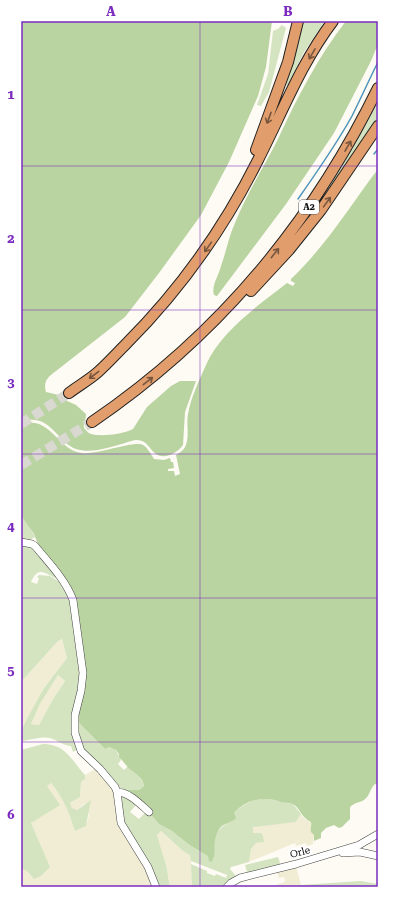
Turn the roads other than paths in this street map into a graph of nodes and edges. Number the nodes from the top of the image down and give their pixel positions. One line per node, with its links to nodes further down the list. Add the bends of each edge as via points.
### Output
1 (298, 21): 5 (highway, one-way to 5, via 272,110 233,199)
2 (333, 21): 5 (highway, one-way to 5, via 305,65)
3 (378, 88): 6 (highway, A2, one-way to 3, via 262,269 307,210 340,160)
4 (378, 126): 6 (highway, one-way to 4, via 237,305 289,250 329,198)
5 (229, 214): 7 (highway, one-way to 7, via 194,266 146,324 98,372)
6 (222, 314): 8 (highway, A2, one-way to 6, via 152,378)
7 (69, 393)
8 (92, 422)
9 (21, 542): 10 (street, via 34,546 61,579 73,600 83,673 75,715 75,733 81,751 110,780)
10 (117, 792): 11 (street, via 133,798); 16 (street, via 121,823 148,867)
11 (149, 812)
12 (378, 834): 13 (street)
13 (362, 850): 14 (street); 15 (street); 17 (street, Orle, via 332,854 240,878)
14 (378, 852)
15 (378, 856)
16 (156, 887)
17 (227, 887)

